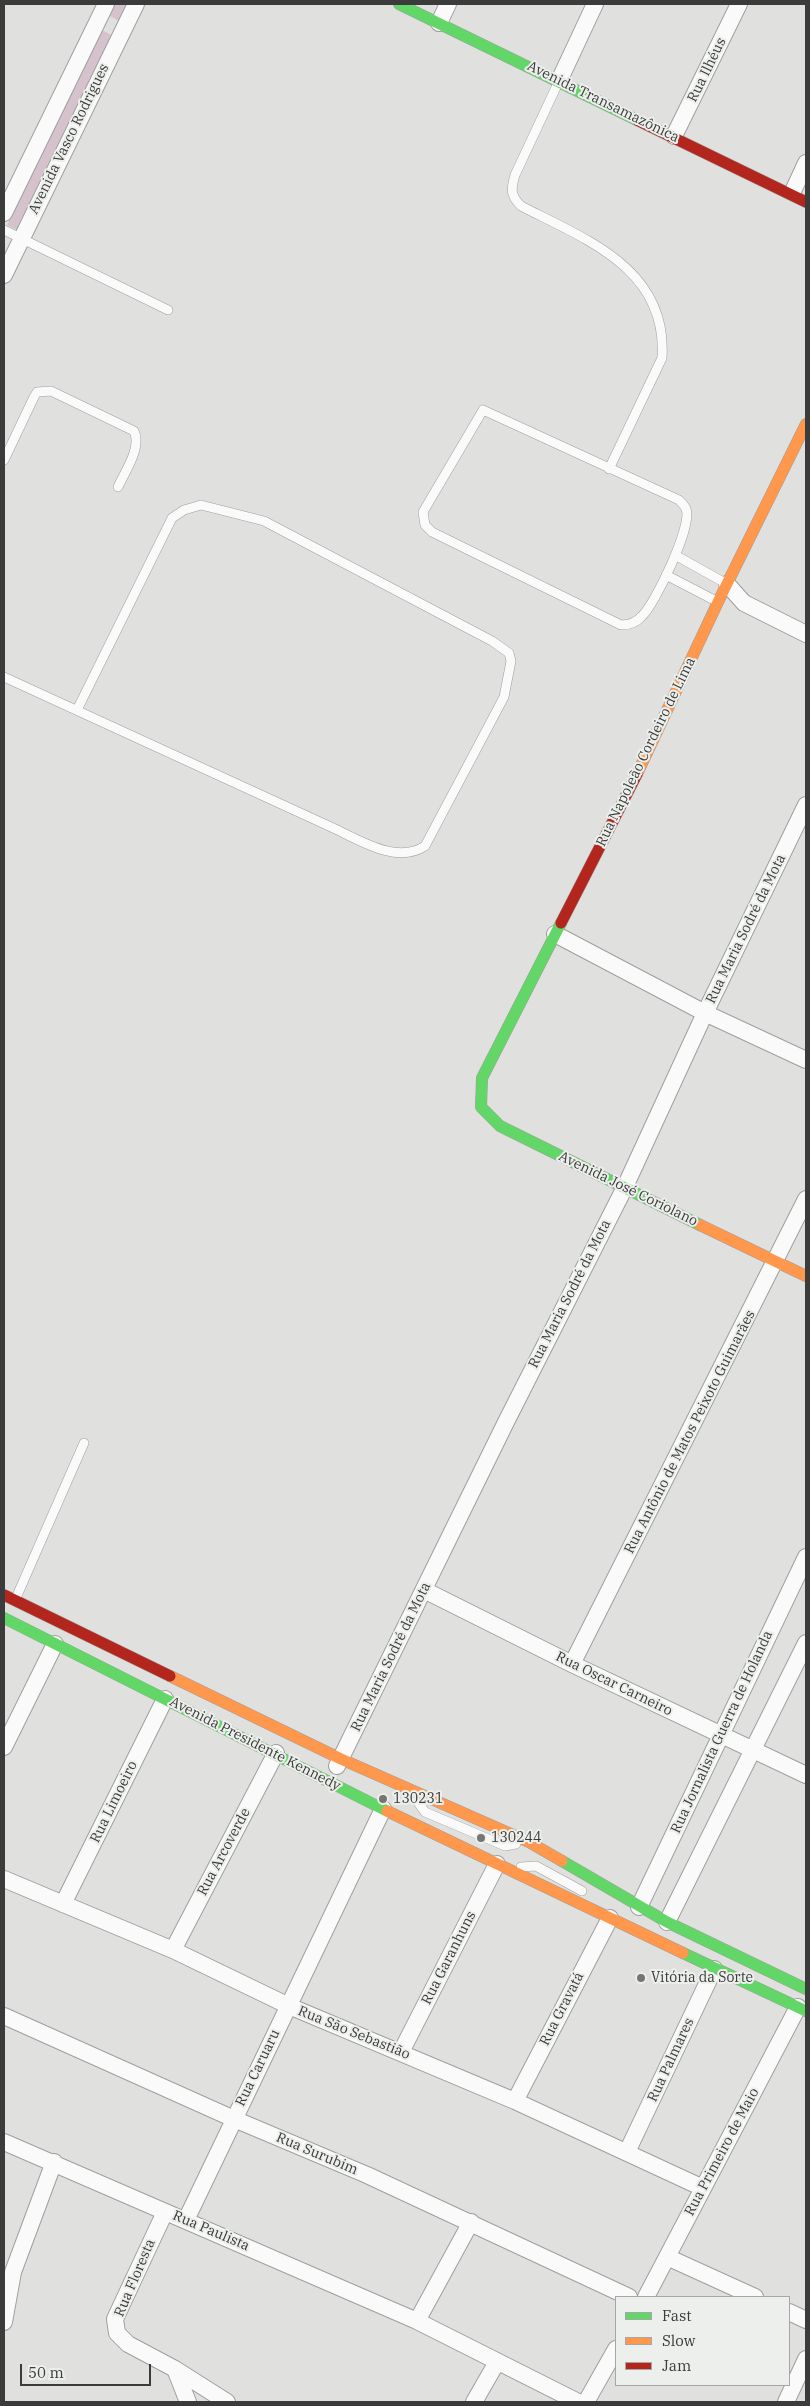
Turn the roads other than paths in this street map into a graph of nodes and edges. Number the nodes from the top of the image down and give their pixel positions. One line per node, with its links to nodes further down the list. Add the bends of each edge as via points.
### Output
1 (136, 4): 8 (street, Avenida Vasco Rodrigues)
2 (399, 4): 7 (main road, Avenida Transamazônica)
3 (448, 4): 7 (street)
4 (596, 4): 9 (street)
5 (739, 4): 10 (street, Rua Ilhéus)
6 (104, 10): 8 (street); 14 (street, Avenida Vasco Rodrigues)
7 (438, 23): 9 (main road, Avenida Transamazônica)
8 (124, 27): 16 (street, Avenida Vasco Rodrigues)
9 (559, 81): 10 (main road, Avenida Transamazônica); 21 (lane, via 515,175 512,198 600,249 638,277 659,320 663,342 662,358)
10 (674, 136): 12 (main road, Avenida Transamazônica)
11 (806, 163): 12 (street)
12 (797, 190): 13 (main road, Avenida Transamazônica)
13 (806, 202)
14 (4, 213)
15 (4, 230): 16 (lane)
16 (21, 239): 17 (street, Avenida Vasco Rodrigues); 18 (lane)
17 (4, 275)
18 (168, 310)
19 (806, 424): 25 (main road, Rua Napoleão Cordeiro de Lima)
20 (4, 460): 22 (lane, via 37,392 51,391 134,431 137,442)
21 (609, 469): 23 (lane, via 679,500 687,510); 24 (lane, via 483,410 423,512 423,518 432,532 622,625 643,616)
22 (118, 487)
23 (675, 555): 24 (lane); 25 (lane)
24 (666, 575): 26 (lane)
25 (727, 584): 26 (main road, Rua Napoleão Cordeiro de Lima); 27 (street)
26 (718, 602): 27 (street); 32 (main road, Rua Napoleão Cordeiro de Lima, via 658,733)
27 (744, 603): 28 (street)
28 (806, 634)
29 (4, 677): 30 (lane)
30 (77, 710): 30 (lane, via 172,518 201,505 264,521 492,641 509,653 511,661 504,697 425,846 404,854 385,851 330,827)
31 (806, 805): 33 (street, Rua Maria Sodré da Mota)
32 (555, 934): 33 (street); 35 (main road, Rua Napoleão Cordeiro de Lima)
33 (705, 1013): 34 (street); 36 (street, Rua Maria Sodré da Mota)
34 (806, 1060)
35 (482, 1078): 36 (main road, Avenida José Coriolano, via 481,1107 500,1126)
36 (624, 1189): 38 (main road, Avenida José Coriolano); 43 (street, Rua Maria Sodré da Mota)
37 (806, 1199): 38 (street, Rua Antônio de Matos Peixoto Guimarães)
38 (776, 1261): 39 (main road, Avenida José Coriolano); 48 (street, Rua Antônio de Matos Peixoto Guimarães)
39 (806, 1276)
40 (84, 1443): 44 (lane)
41 (806, 1557): 42 (street, Rua Jornalista Guerra de Holanda)
42 (802, 1578): 50 (street, Rua Jornalista Guerra de Holanda)
43 (424, 1590): 48 (street, Rua Oscar Carneiro); 54 (street, Rua Maria Sodré da Mota)
44 (9, 1598): 54 (main road, Avenida Presidente Kennedy)
45 (4, 1618): 47 (main road, Avenida Presidente Kennedy)
46 (806, 1643): 52 (street)
47 (55, 1644): 49 (main road, Avenida Presidente Kennedy); 51 (street)
48 (572, 1664): 50 (street, Rua Oscar Carneiro)
49 (165, 1699): 53 (main road, Avenida Presidente Kennedy); 60 (street, Rua Limoeiro)
50 (720, 1735): 52 (street, Rua Oscar Carneiro); 61 (street, Rua Jornalista Guerra de Holanda)
51 (4, 1748)
52 (752, 1750): 55 (street, Rua Oscar Carneiro); 63 (street)
53 (276, 1753): 56 (main road, Avenida Presidente Kennedy); 64 (street, Rua Arcoverde)
54 (341, 1759): 56 (street, Rua Maria Sodré da Mota); 61 (main road, Avenida Presidente Kennedy, via 529,1842)
55 (806, 1775)
56 (330, 1781): 57 (main road, Avenida Presidente Kennedy)
57 (383, 1809): 58 (main road, Avenida Presidente Kennedy); 67 (street, Rua Caruaru)
58 (502, 1866): 62 (main road, Avenida Presidente Kennedy); 62 (lane, Avenida Presidente Kennedy, via 536,1866 594,1897); 70 (street, Rua Garanhuns)
59 (4, 1879): 60 (street, Rua São Sebastião)
60 (63, 1904): 64 (street, Rua São Sebastião)
61 (640, 1907): 63 (main road, Avenida Presidente Kennedy)
62 (610, 1918): 65 (main road, Avenida Presidente Kennedy); 71 (street, Rua Gravatá)
63 (667, 1922): 66 (main road, Avenida Presidente Kennedy)
64 (173, 1950): 67 (street, Rua São Sebastião)
65 (714, 1969): 68 (main road, Avenida Presidente Kennedy); 74 (street, Rua Palmares)
66 (806, 1990)
67 (289, 2006): 70 (street, Rua São Sebastião); 72 (street, Rua Caruaru)
68 (802, 2009): 76 (street, Rua Primeiro de Maio)
69 (4, 2016): 72 (street, Rua Surubim)
70 (400, 2052): 71 (street, Rua São Sebastião)
71 (515, 2101): 74 (street, Rua São Sebastião)
72 (234, 2119): 78 (street, Rua Caruaru); 79 (street, Rua Surubim)
73 (4, 2142): 75 (street, Rua Paulista)
74 (627, 2152): 76 (street, Rua São Sebastião)
75 (54, 2162): 77 (street, Rua Paulista); 87 (street, via 13,2272)
76 (704, 2188): 80 (street, Rua Primeiro de Maio)
77 (164, 2212): 78 (street, Rua Paulista); 91 (street, Rua Floresta, via 115,2319 117,2333 122,2340)
78 (186, 2220): 86 (street, Rua Paulista)
79 (471, 2222): 81 (street, Rua Surubim); 86 (street)
80 (667, 2257): 82 (street, Rua Primeiro de Maio); 83 (street)
81 (626, 2296)
82 (647, 2296)
83 (754, 2296)
84 (790, 2312): 85 (street)
85 (806, 2320)
86 (417, 2321): 90 (street, Rua Paulista)
87 (4, 2322)
88 (615, 2351): 96 (street)
89 (806, 2359): 97 (street)
90 (497, 2362): 94 (street); 95 (street, Rua Paulista)
91 (175, 2369): 92 (street); 93 (street, Rua Floresta)
92 (188, 2402)
93 (227, 2402)
94 (474, 2402)
95 (578, 2402)
96 (586, 2402)
97 (786, 2402)

